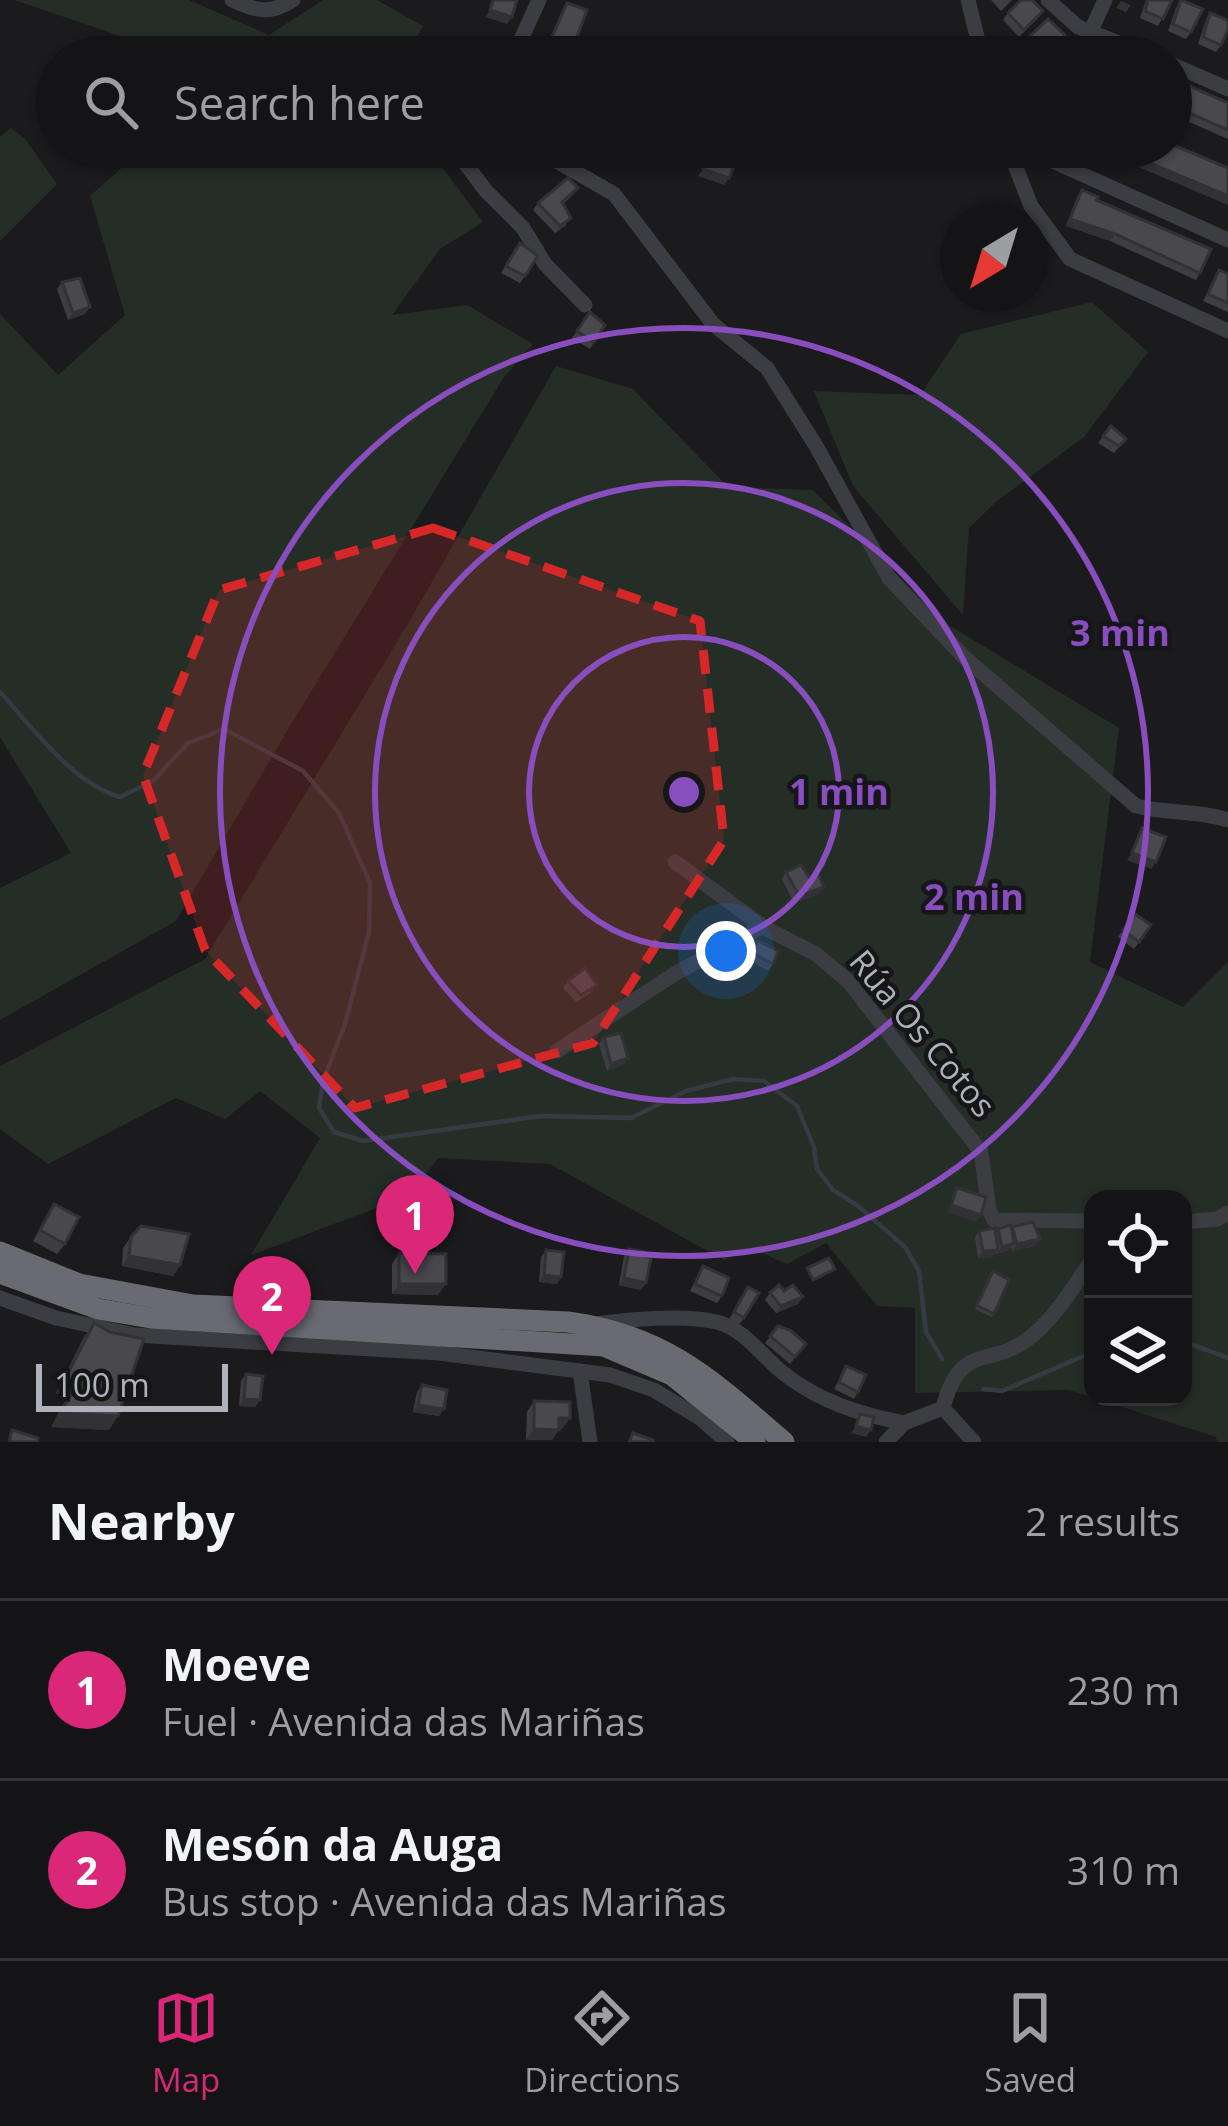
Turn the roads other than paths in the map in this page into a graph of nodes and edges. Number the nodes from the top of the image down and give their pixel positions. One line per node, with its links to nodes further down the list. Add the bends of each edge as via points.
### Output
1 (232, 0): 2 (street, via 255,11)
2 (293, 0)
3 (539, 0): 8 (street)
4 (968, 0): 9 (street)
5 (1048, 0): 7 (street)
6 (1105, 0): 7 (street)
7 (1092, 30): 10 (street); 11 (street)
8 (523, 36)
9 (977, 36)
10 (1089, 36)
11 (1106, 36)
12 (1192, 73): 13 (street)
13 (1228, 89)
14 (469, 168): 19 (street)
15 (569, 168): 21 (street, via 614,194 713,324 767,368 889,578 964,657 1136,806)
16 (1016, 168): 20 (street, via 1031,206 1070,259)
17 (1077, 168): 18 (street)
18 (1228, 240)
19 (585, 305)
20 (1228, 332)
21 (1228, 820)
22 (675, 862): 23 (street, Rúa Os Cotos)
23 (763, 926): 24 (street); 26 (street, Rúa Os Cotos, via 848,981 958,1119 981,1152 994,1220)
24 (557, 1051)
25 (1228, 1213): 27 (street)
26 (1084, 1220)
27 (1192, 1221)
28 (0, 1252): 32 (highway, via 79,1284 193,1305)
29 (1084, 1270): 34 (street, via 1039,1331 1016,1348 968,1363 950,1380)
30 (0, 1273): 38 (highway, via 98,1309 151,1318 604,1346 671,1375)
31 (0, 1298): 33 (street, via 135,1335)
32 (589, 1325): 35 (street, via 717,1322 820,1399); 39 (highway, via 665,1349)
33 (580, 1371): 36 (street); 37 (street, via 654,1390)
34 (943, 1408): 35 (street); 41 (street)
35 (904, 1423): 40 (street)
36 (590, 1442)
37 (727, 1442)
38 (755, 1442)
39 (784, 1442)
40 (886, 1442)
41 (974, 1442)

